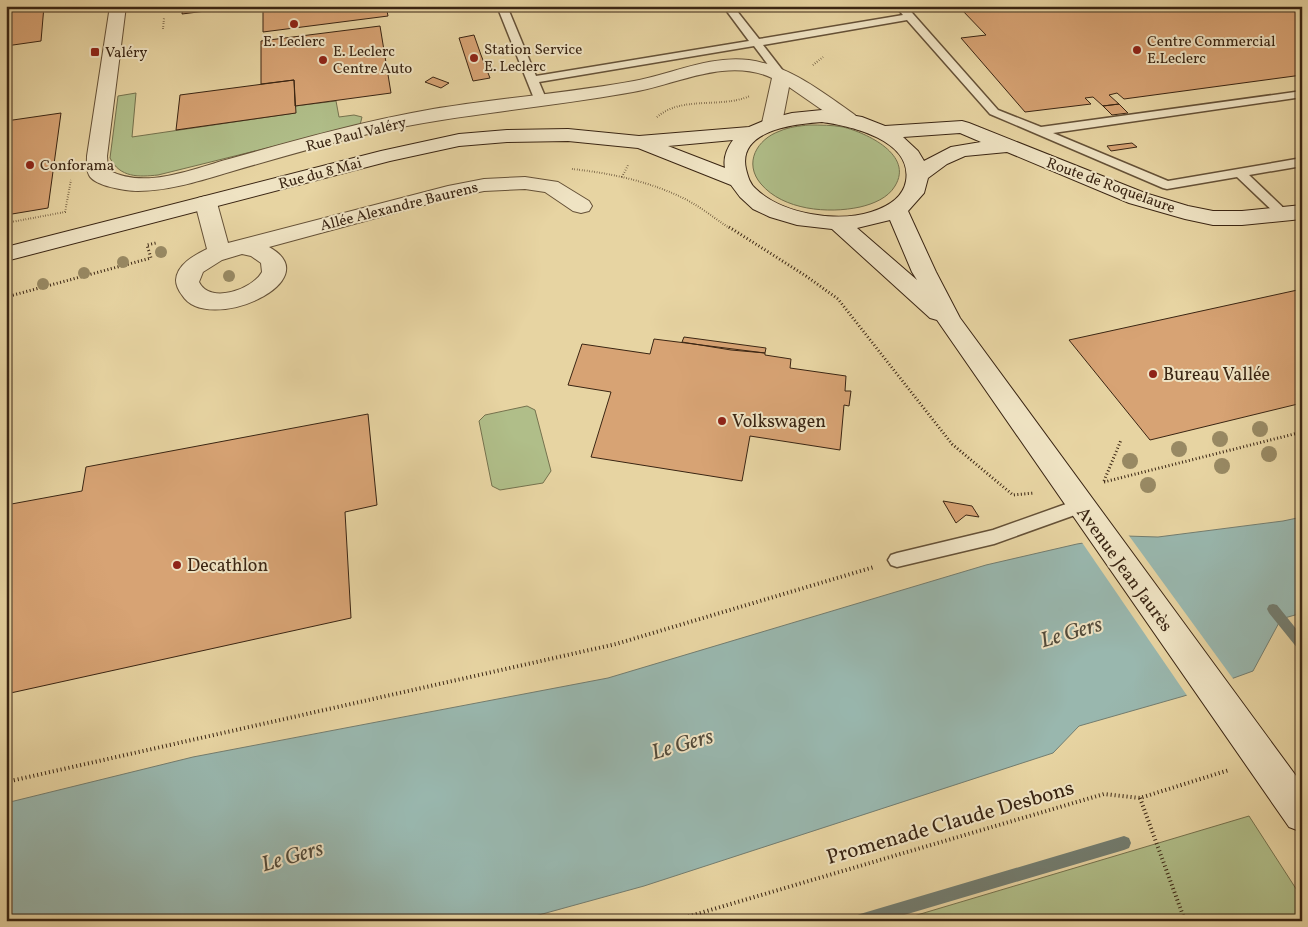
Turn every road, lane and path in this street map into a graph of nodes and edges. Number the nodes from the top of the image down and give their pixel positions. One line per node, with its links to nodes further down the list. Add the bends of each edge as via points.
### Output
1 (118, 6): 13 (street, Rue Paul Valéry, via 96,156 98,173 111,182 128,185 177,180 380,127)
2 (502, 6): 11 (lane)
3 (728, 6): 8 (lane)
4 (900, 6): 5 (lane)
5 (909, 17): 8 (lane); 16 (lane, via 994,112)
6 (164, 18): 7 (path)
7 (164, 29)
8 (756, 42): 10 (lane); 11 (lane)
9 (823, 57): 10 (path, via 807,70)
10 (782, 76): 13 (street, Rue Paul Valéry, via 747,65 718,66 628,88); 14 (street, Rue Paul Valéry); 15 (street); 19 (path, via 751,85 753,92 746,98 728,103 676,105 662,111)
11 (532, 80): 13 (lane)
12 (1302, 94): 16 (lane)
13 (541, 101)
14 (848, 119): 15 (street, via 796,117); 17 (street)
15 (772, 123): 18 (street)
16 (1040, 131): 24 (lane, via 1167,185)
17 (882, 132): 20 (street, Route de Roquelaure, via 962,127); 25 (street, via 900,144 913,159)
18 (752, 133): 19 (street, Rue du 8 Mai); 27 (street, via 739,146 734,163)
19 (639, 142): 27 (street, Rue du 8 Mai); 28 (street, Rue du 8 Mai, via 568,135 459,140 388,155)
20 (1012, 147): 25 (street, Route de Roquelaure, via 960,150 946,155); 31 (street, Route de Roquelaure, via 1138,198 1186,212 1214,218)
21 (1302, 162): 24 (lane)
22 (627, 167): 26 (path)
23 (566, 168): 26 (path)
24 (1240, 173): 31 (lane)
25 (918, 174): 30 (street, via 916,187)
26 (622, 177): 41 (path, via 682,198 838,299 952,444 1013,495)
27 (738, 180): 32 (street, via 766,206 788,216)
28 (206, 203): 35 (street); 36 (street, Rue du 8 Mai)
29 (581, 206): 34 (street, Allée Alexandre Baurens, via 551,186 484,184)
30 (896, 209): 32 (street, via 880,217); 38 (street, Avenue Jean Jaurès)
31 (1294, 214)
32 (839, 224): 38 (street, Avenue Jean Jaurès)
33 (156, 242): 37 (path, via 147,245 151,258)
34 (242, 247): 35 (street); 35 (street, via 254,248 270,256 274,270 263,286 238,299 212,301 192,292 190,275 196,265)
35 (219, 251)
36 (6, 254)
37 (6, 297)
38 (950, 322): 42 (street, Avenue Jean Jaurès)
39 (1302, 432): 40 (path, via 1104,482)
40 (1121, 440)
41 (1035, 492)
42 (1085, 513): 43 (lane); 47 (street, Avenue Jean Jaurès)
43 (896, 560): 45 (path, via 616,644)
44 (1237, 767): 46 (path, Promenade Claude Desbons)
45 (6, 782)
46 (1140, 798): 48 (path, Promenade Claude Desbons, via 1104,794); 49 (path)
47 (1302, 814)
48 (672, 921)
49 (1185, 921)

